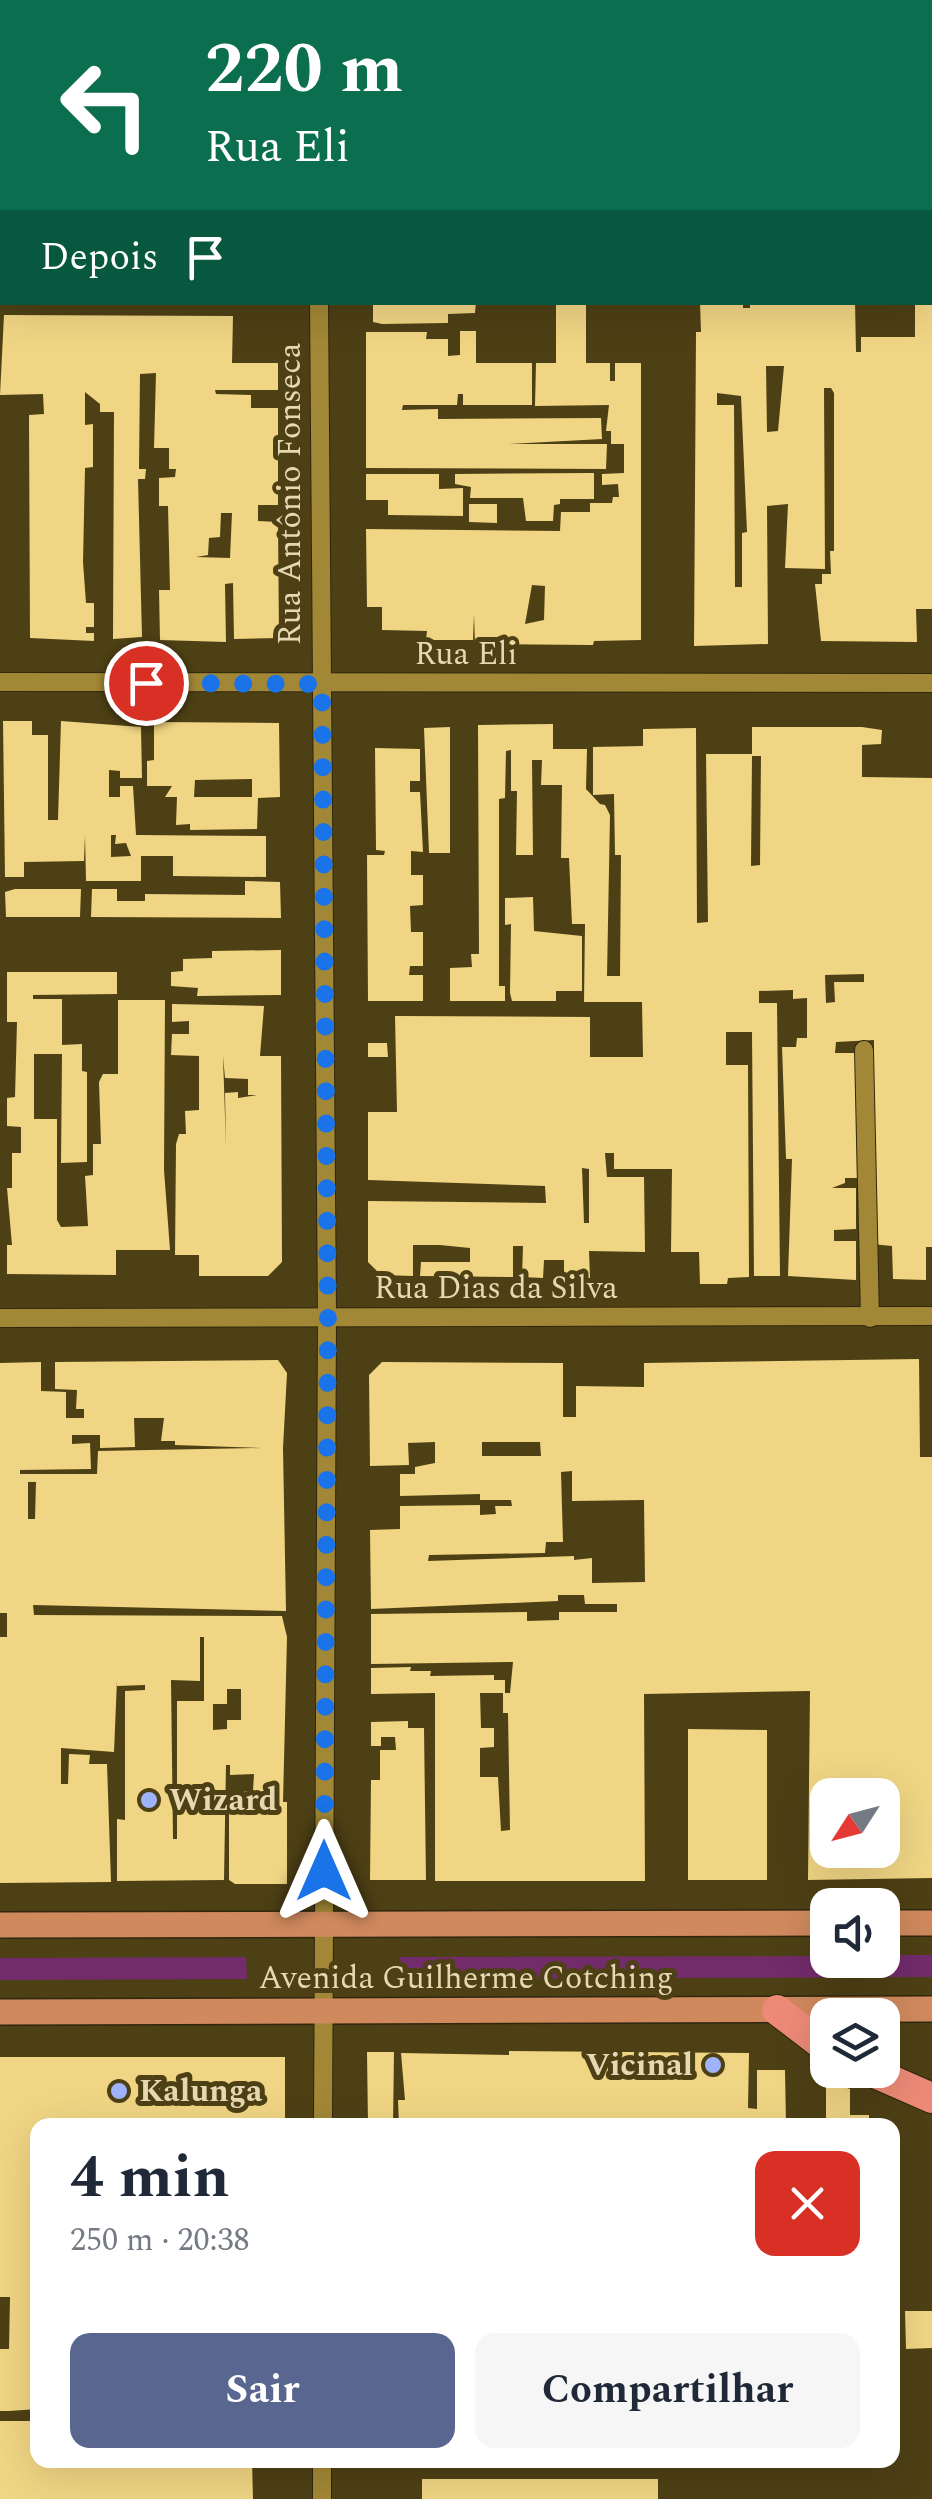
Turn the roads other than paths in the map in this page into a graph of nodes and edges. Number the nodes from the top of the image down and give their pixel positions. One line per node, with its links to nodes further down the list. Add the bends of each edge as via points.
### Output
1 (319, 305): 4 (street, Rua Antônio Fonseca)
2 (0, 682): 4 (street, Rua Eli)
3 (932, 683): 4 (street, Rua Eli)
4 (322, 684): 8 (street, Rua Antônio Fonseca)
5 (864, 1050): 9 (street)
6 (932, 1316): 9 (street, Rua Dias da Silva)
7 (0, 1318): 8 (street, Rua Dias da Silva)
8 (328, 1318): 9 (street, Rua Dias da Silva); 13 (street, Rua Antônio Fonseca)
9 (870, 1318)
10 (932, 1922): 12 (main road)
11 (810, 1923): 13 (main road, Avenida Guilherme Cotching)
12 (900, 1923)
13 (325, 1924): 14 (main road, Avenida Guilherme Cotching); 18 (street, Rua Antônio Fonseca)
14 (0, 1925)
15 (932, 2009): 16 (main road, Avenida Guilherme Cotching)
16 (778, 2010): 18 (main road, Avenida Guilherme Cotching); 19 (highway)
17 (0, 2012): 18 (main road, Avenida Guilherme Cotching)
18 (324, 2012): 22 (street, Rua Antônio Fonseca)
19 (810, 2034)
20 (900, 2084): 21 (highway)
21 (932, 2098)
22 (323, 2118)
23 (322, 2468): 24 (street)
24 (322, 2499)

